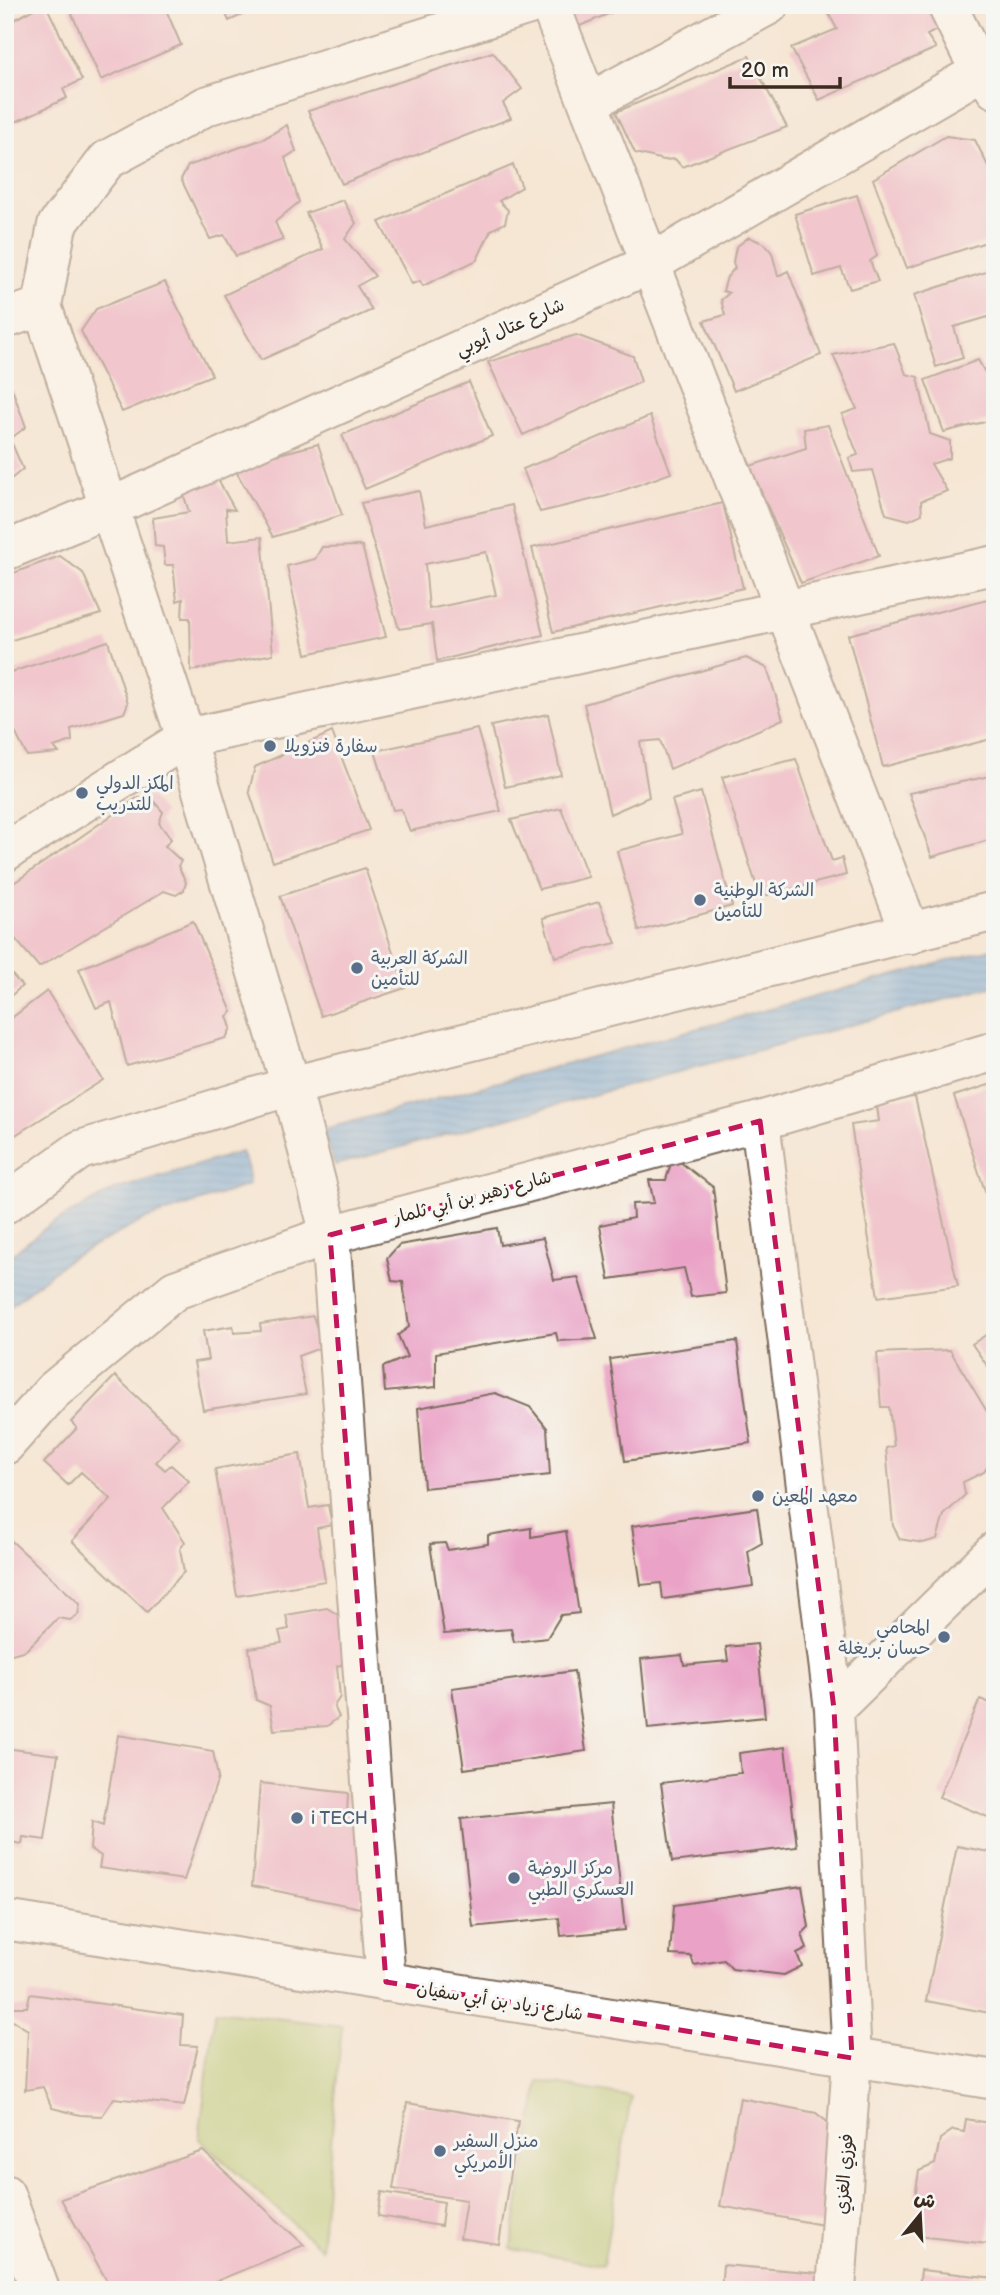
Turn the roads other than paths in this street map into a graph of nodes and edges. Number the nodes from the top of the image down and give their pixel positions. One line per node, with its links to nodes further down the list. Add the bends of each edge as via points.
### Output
1 (528, 5): 8 (street, via 206,106 107,160 57,225)
2 (550, 5): 6 (street)
3 (769, 5): 6 (street)
4 (947, 5): 5 (street, via 970,51)
5 (992, 73): 7 (street, شارع عتال أيوبي)
6 (588, 103): 7 (street)
7 (650, 264): 10 (street, شارع عتال أيوبي); 13 (street)
8 (42, 306): 9 (street); 10 (street)
9 (5, 319)
10 (111, 508): 11 (street, شارع عتال أيوبي); 14 (street)
11 (5, 551)
12 (995, 565): 13 (street)
13 (786, 609): 14 (street); 17 (street)
14 (186, 738): 15 (street); 19 (street)
15 (5, 852)
16 (995, 911): 17 (street)
17 (911, 934): 19 (street)
18 (995, 1051): 20 (street, شارع زهير بن أبي ثلمار)
19 (291, 1086): 21 (street, via 80,1150); 22 (street)
20 (760, 1121): 22 (street, شارع زهير بن أبي ثلمار); 25 (street, فوزي الغزي)
21 (5, 1204)
22 (330, 1235): 23 (street, شارع زهير بن أبي ثلمار, via 175,1290 53,1391); 27 (street)
23 (5, 1445)
24 (995, 1551): 25 (street)
25 (834, 1709): 28 (street, فوزي الغزي)
26 (5, 1920): 27 (street, شارع زياد بن أبي سفيان)
27 (386, 1982): 28 (street, شارع زياد بن أبي سفيان)
28 (852, 2058): 29 (street, شارع زياد بن أبي سفيان); 32 (street, فوزي الغزي)
29 (995, 2080)
30 (5, 2194): 31 (street)
31 (40, 2290)
32 (836, 2290)

